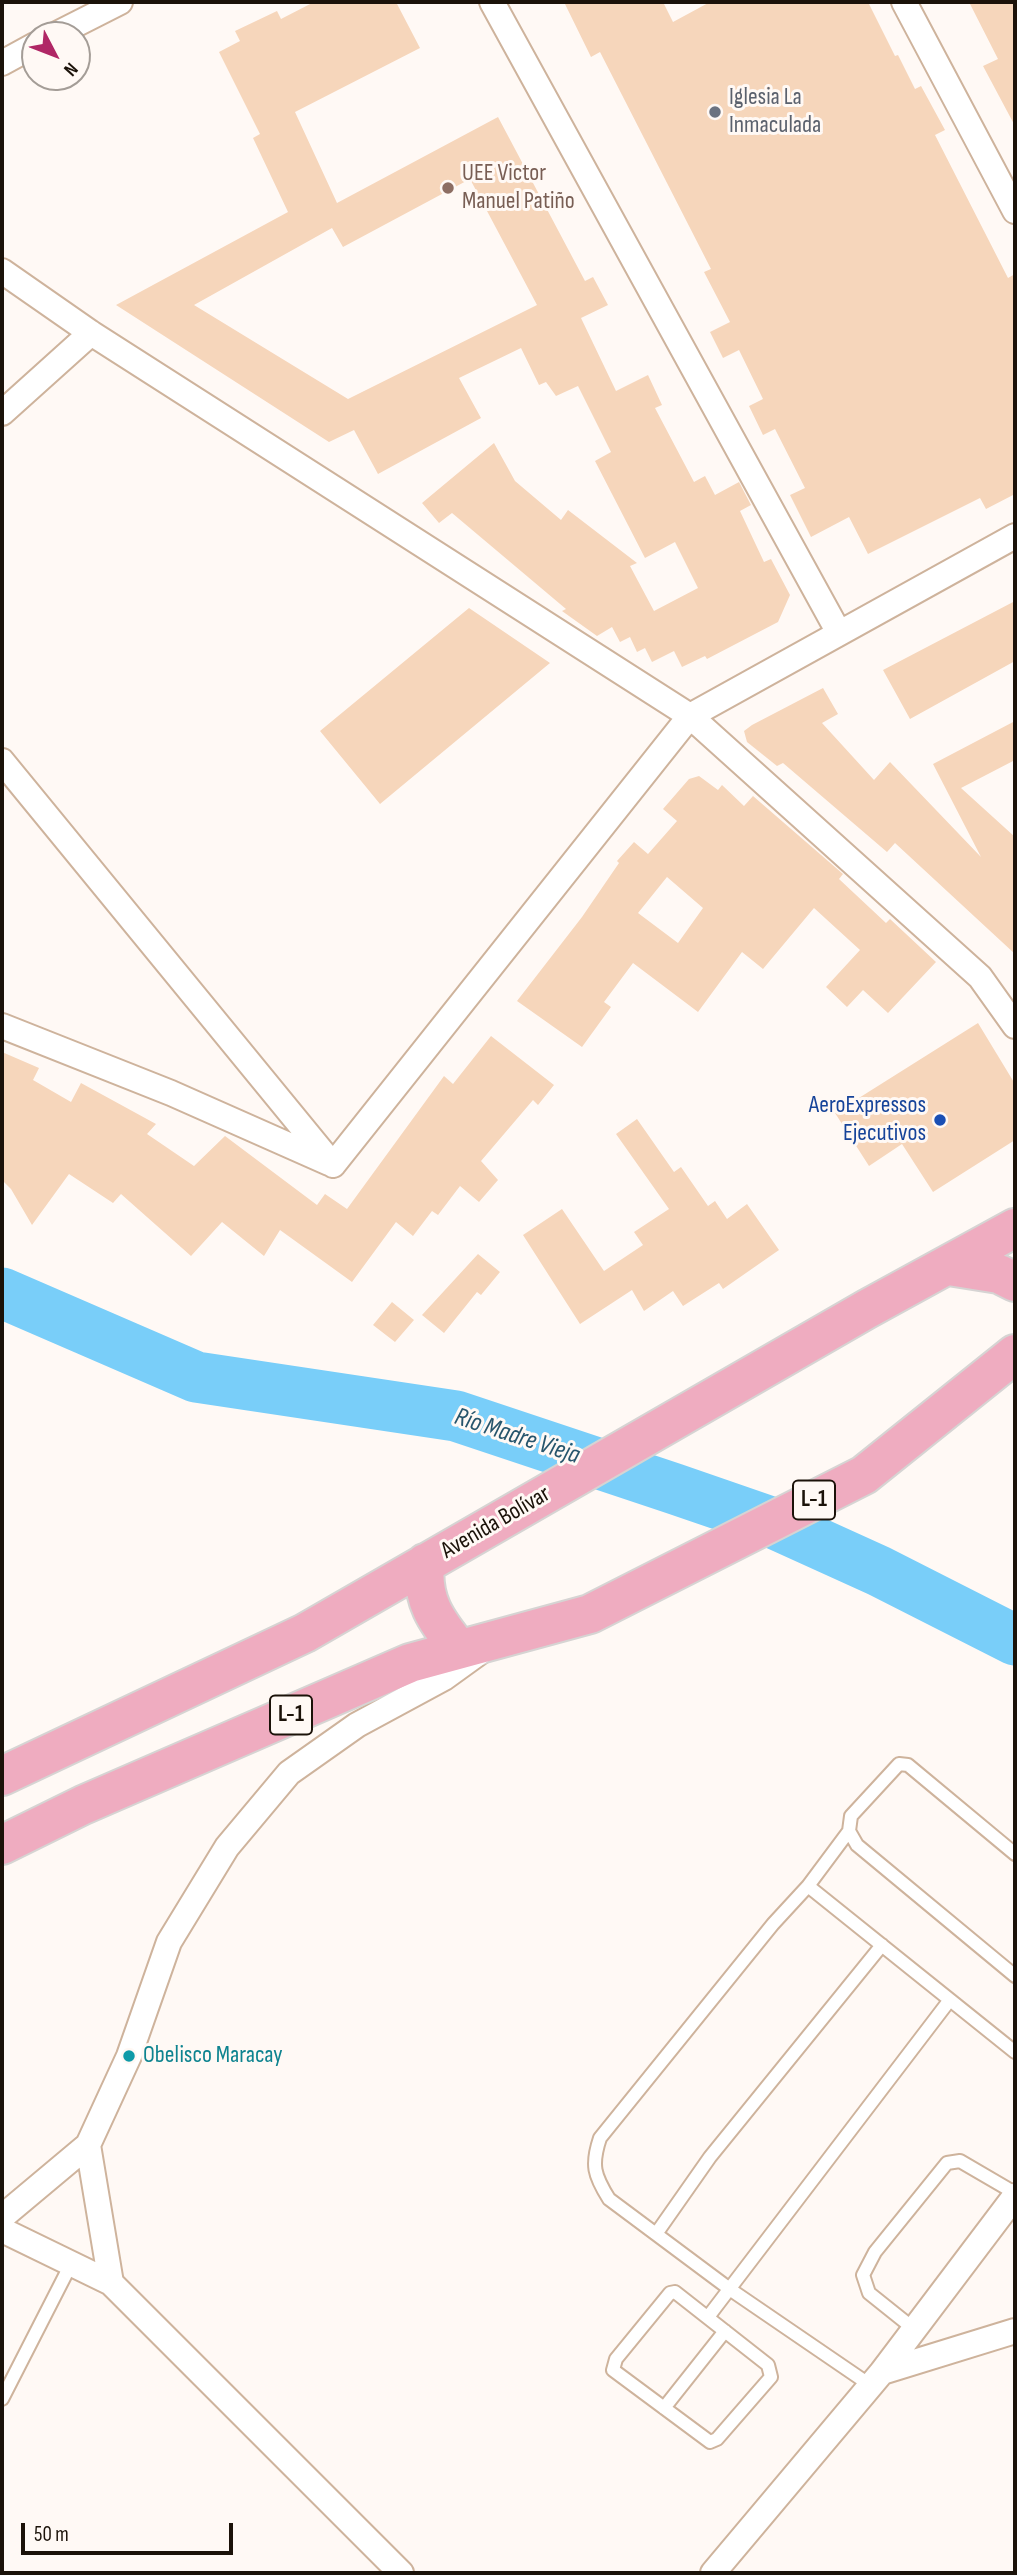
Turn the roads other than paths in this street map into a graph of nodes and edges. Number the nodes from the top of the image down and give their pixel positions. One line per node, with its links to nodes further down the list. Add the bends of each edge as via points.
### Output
1 (120, 2): 4 (street)
2 (492, 2): 12 (street)
3 (904, 2): 7 (street)
4 (83, 21)
5 (21, 53): 6 (street)
6 (2, 62)
7 (1015, 211)
8 (2, 271): 9 (street)
9 (91, 333): 10 (street); 13 (street)
10 (2, 413)
11 (1015, 536): 12 (street)
12 (839, 633): 13 (street)
13 (690, 716): 16 (street, via 980,976); 17 (street)
14 (2, 761): 17 (street)
15 (2, 1026): 17 (street, via 171,1093)
16 (1015, 1026)
17 (333, 1165)
18 (1015, 1228): 19 (main road, Avenida Bolívar)
19 (949, 1266): 20 (main road, via 999,1274); 22 (main road, Avenida Bolívar)
20 (1015, 1282)
21 (1015, 1354): 23 (main road, L-1, via 864,1475 590,1614)
22 (425, 1563): 24 (main road, via 427,1604); 25 (main road, Avenida Bolívar, via 305,1633)
23 (502, 1636): 24 (main road, L-1); 34 (street, via 444,1678 357,1725 289,1773 227,1847 169,1942 129,2056)
24 (459, 1649): 27 (main road, L-1, via 410,1663 83,1805)
25 (2, 1776)
26 (849, 1831): 28 (lane, via 851,1816 899,1763 908,1765); 29 (lane); 31 (lane, via 857,1845)
27 (2, 1845)
28 (1015, 1854)
29 (808, 1886): 30 (lane); 38 (lane, via 600,2138 593,2159 598,2181 609,2199)
30 (882, 1945): 32 (lane); 38 (lane, via 710,2157)
31 (1015, 1976)
32 (950, 2001): 33 (lane); 41 (lane)
33 (1015, 2052)
34 (88, 2145): 36 (street); 40 (street)
35 (1015, 2195): 43 (street); 43 (lane, via 960,2161 947,2163 875,2252 863,2275 869,2293)
36 (2, 2217)
37 (2, 2230): 39 (street)
38 (656, 2234): 41 (lane)
39 (71, 2263): 40 (street); 47 (lane)
40 (111, 2283): 49 (street)
41 (731, 2290): 42 (lane); 46 (lane)
42 (708, 2317): 44 (lane); 48 (lane, via 675,2292 670,2293 616,2359 613,2370)
43 (914, 2329): 46 (street)
44 (725, 2331): 48 (lane); 48 (lane, via 768,2365 771,2376 710,2442)
45 (1015, 2331): 46 (street)
46 (876, 2378): 50 (street)
47 (2, 2399)
48 (664, 2408)
49 (401, 2573)
50 (713, 2573)

